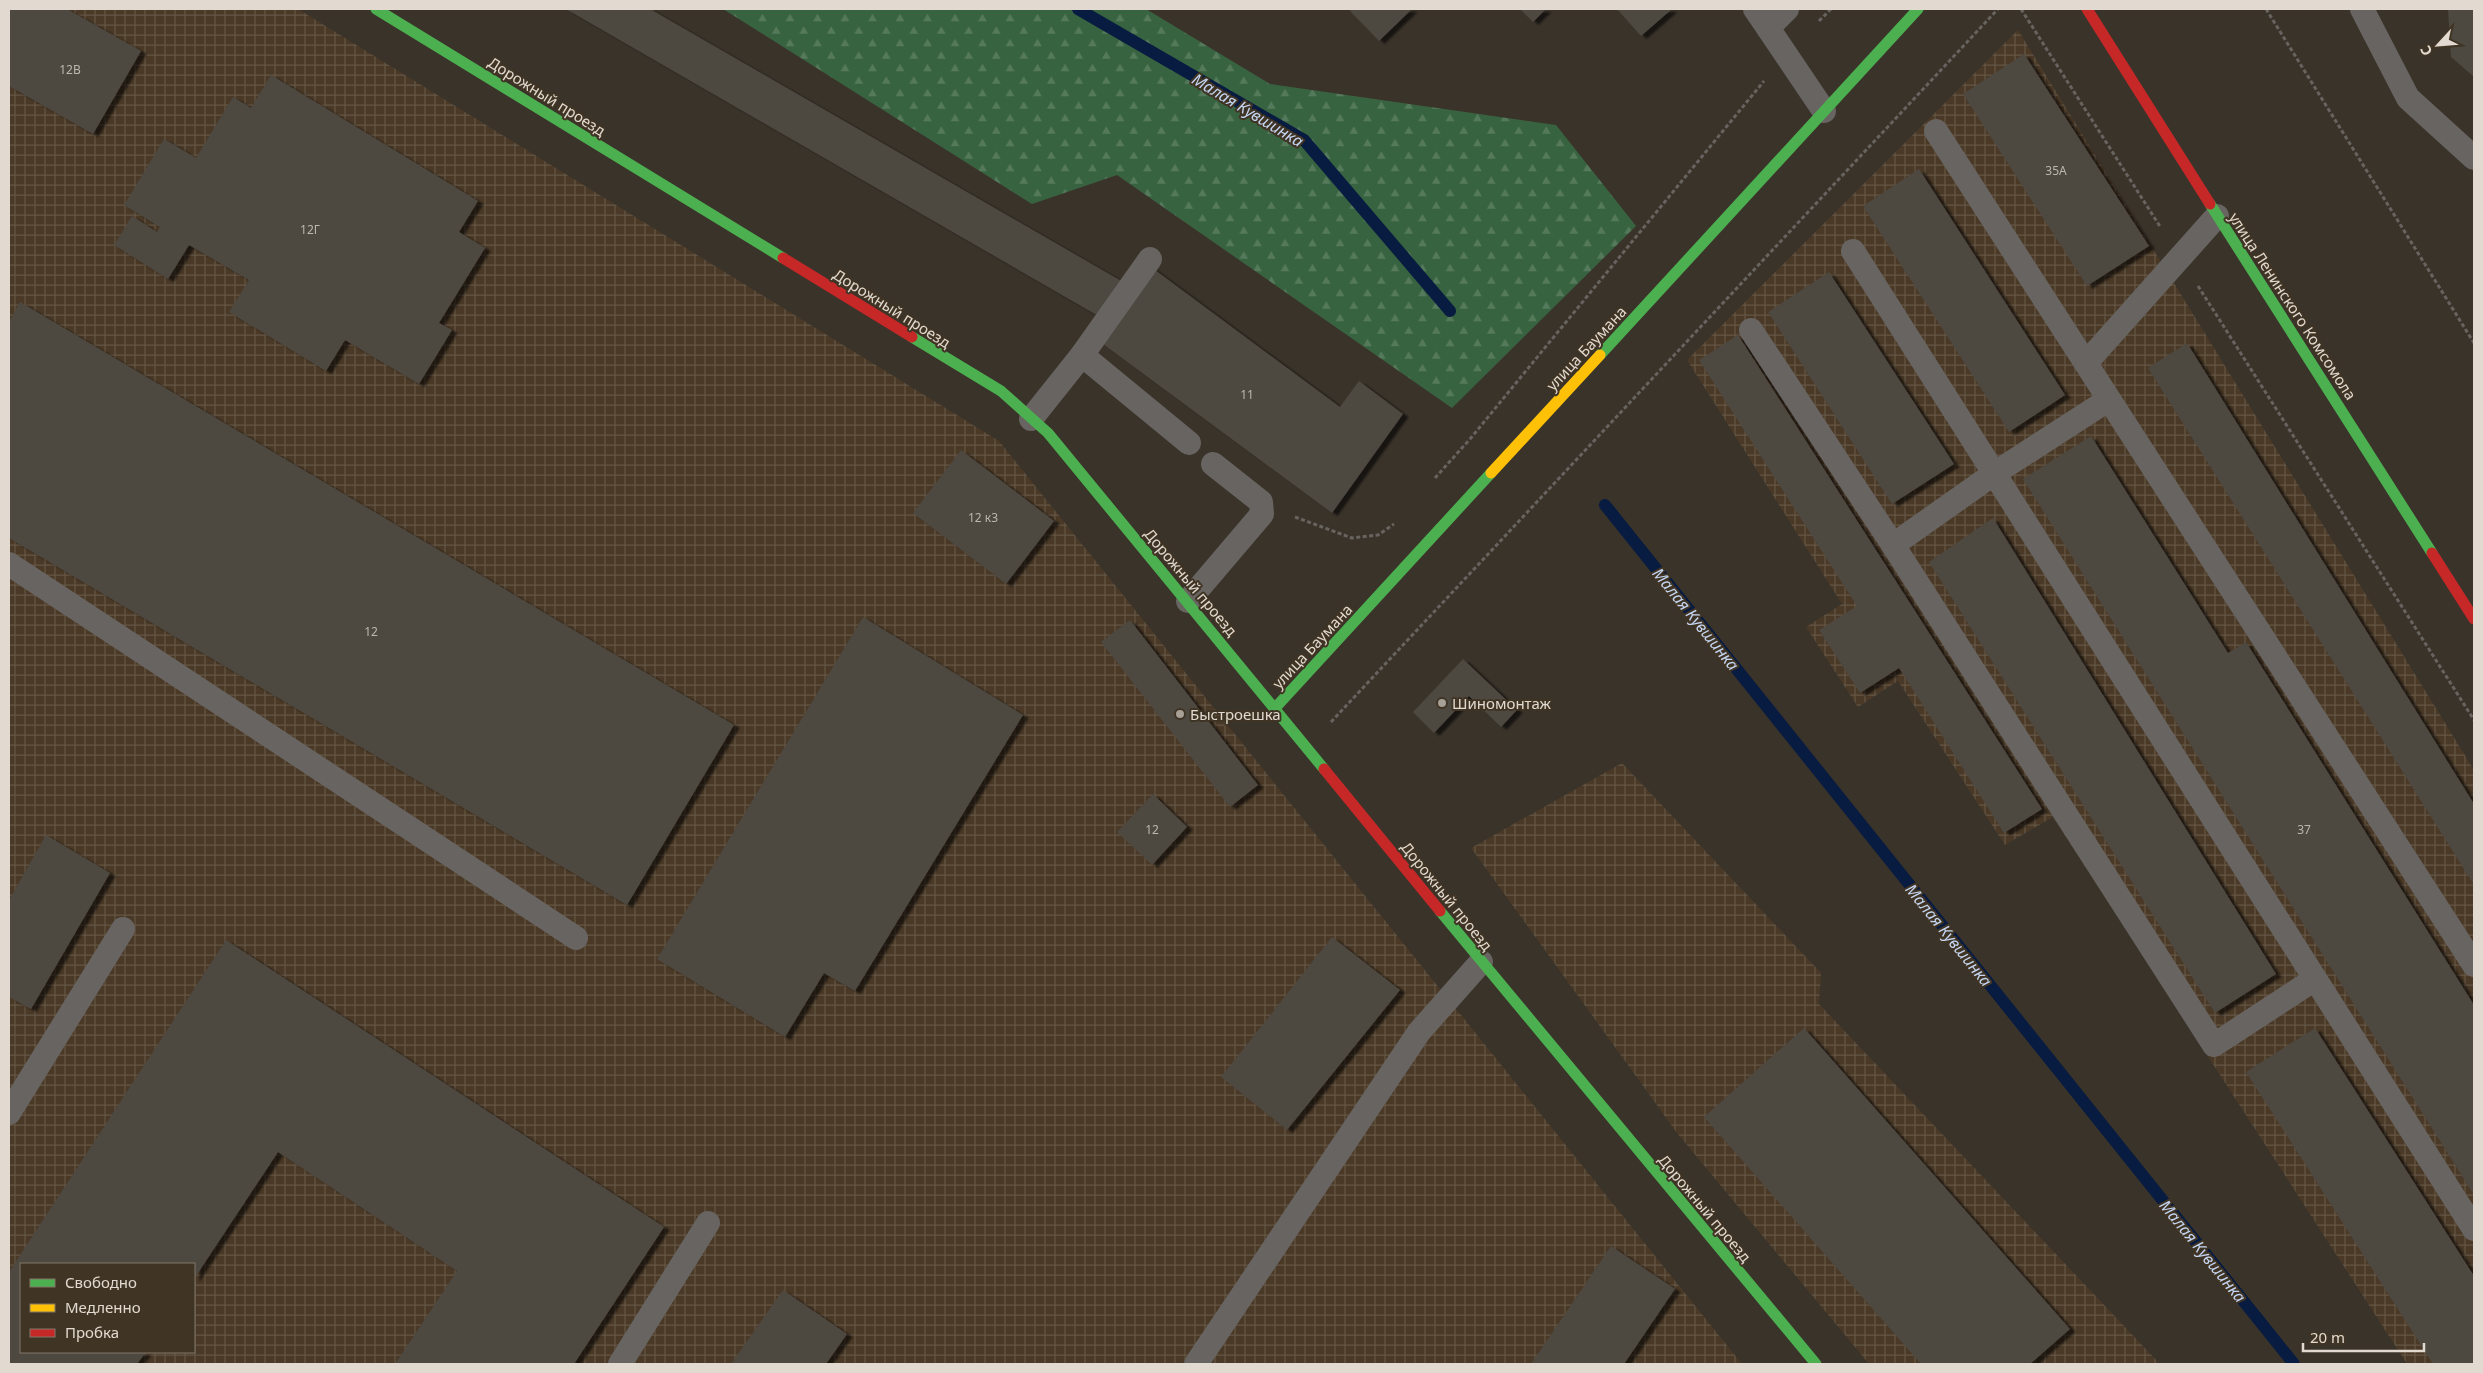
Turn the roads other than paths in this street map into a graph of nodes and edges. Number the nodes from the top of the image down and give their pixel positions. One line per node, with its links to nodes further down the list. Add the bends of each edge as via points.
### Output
1 (376, 9): 18 (street, Дорожный проезд, via 1001,391)
2 (1755, 9): 7 (lane)
3 (1787, 9): 7 (lane)
4 (1918, 9): 8 (street, улица Баумана)
5 (2088, 9): 11 (street, улица Ленинского Комсомола)
6 (2362, 9): 10 (lane, via 2408,98)
7 (1768, 28): 8 (lane)
8 (1824, 112): 26 (street, улица Баумана)
9 (1936, 130): 16 (lane)
10 (2474, 158)
11 (2217, 216): 16 (lane); 25 (street, улица Ленинского Комсомола)
12 (1853, 251): 21 (lane)
13 (1150, 259): 15 (lane)
14 (1751, 330): 22 (lane)
15 (1082, 355): 18 (lane); 19 (lane)
16 (2086, 363): 17 (lane)
17 (2108, 400): 21 (lane); 30 (lane)
18 (1031, 419): 24 (street, Дорожный проезд, via 1048,433)
19 (1189, 443)
20 (1213, 464): 24 (lane, via 1260,502 1262,514)
21 (1995, 473): 22 (lane); 31 (lane)
22 (1893, 545): 31 (lane, via 2214,1045)
23 (9, 564): 28 (lane)
24 (1188, 601): 26 (street, Дорожный проезд)
25 (2474, 619)
26 (1276, 707): 29 (street, Дорожный проезд)
27 (123, 929): 32 (lane)
28 (576, 938)
29 (1482, 962): 36 (lane, via 1418,1032); 37 (street, Дорожный проезд)
30 (2474, 965)
31 (2315, 978): 34 (lane)
32 (9, 1113)
33 (708, 1223): 35 (lane)
34 (2474, 1229)
35 (620, 1364)
36 (1196, 1364)
37 (1816, 1364)

